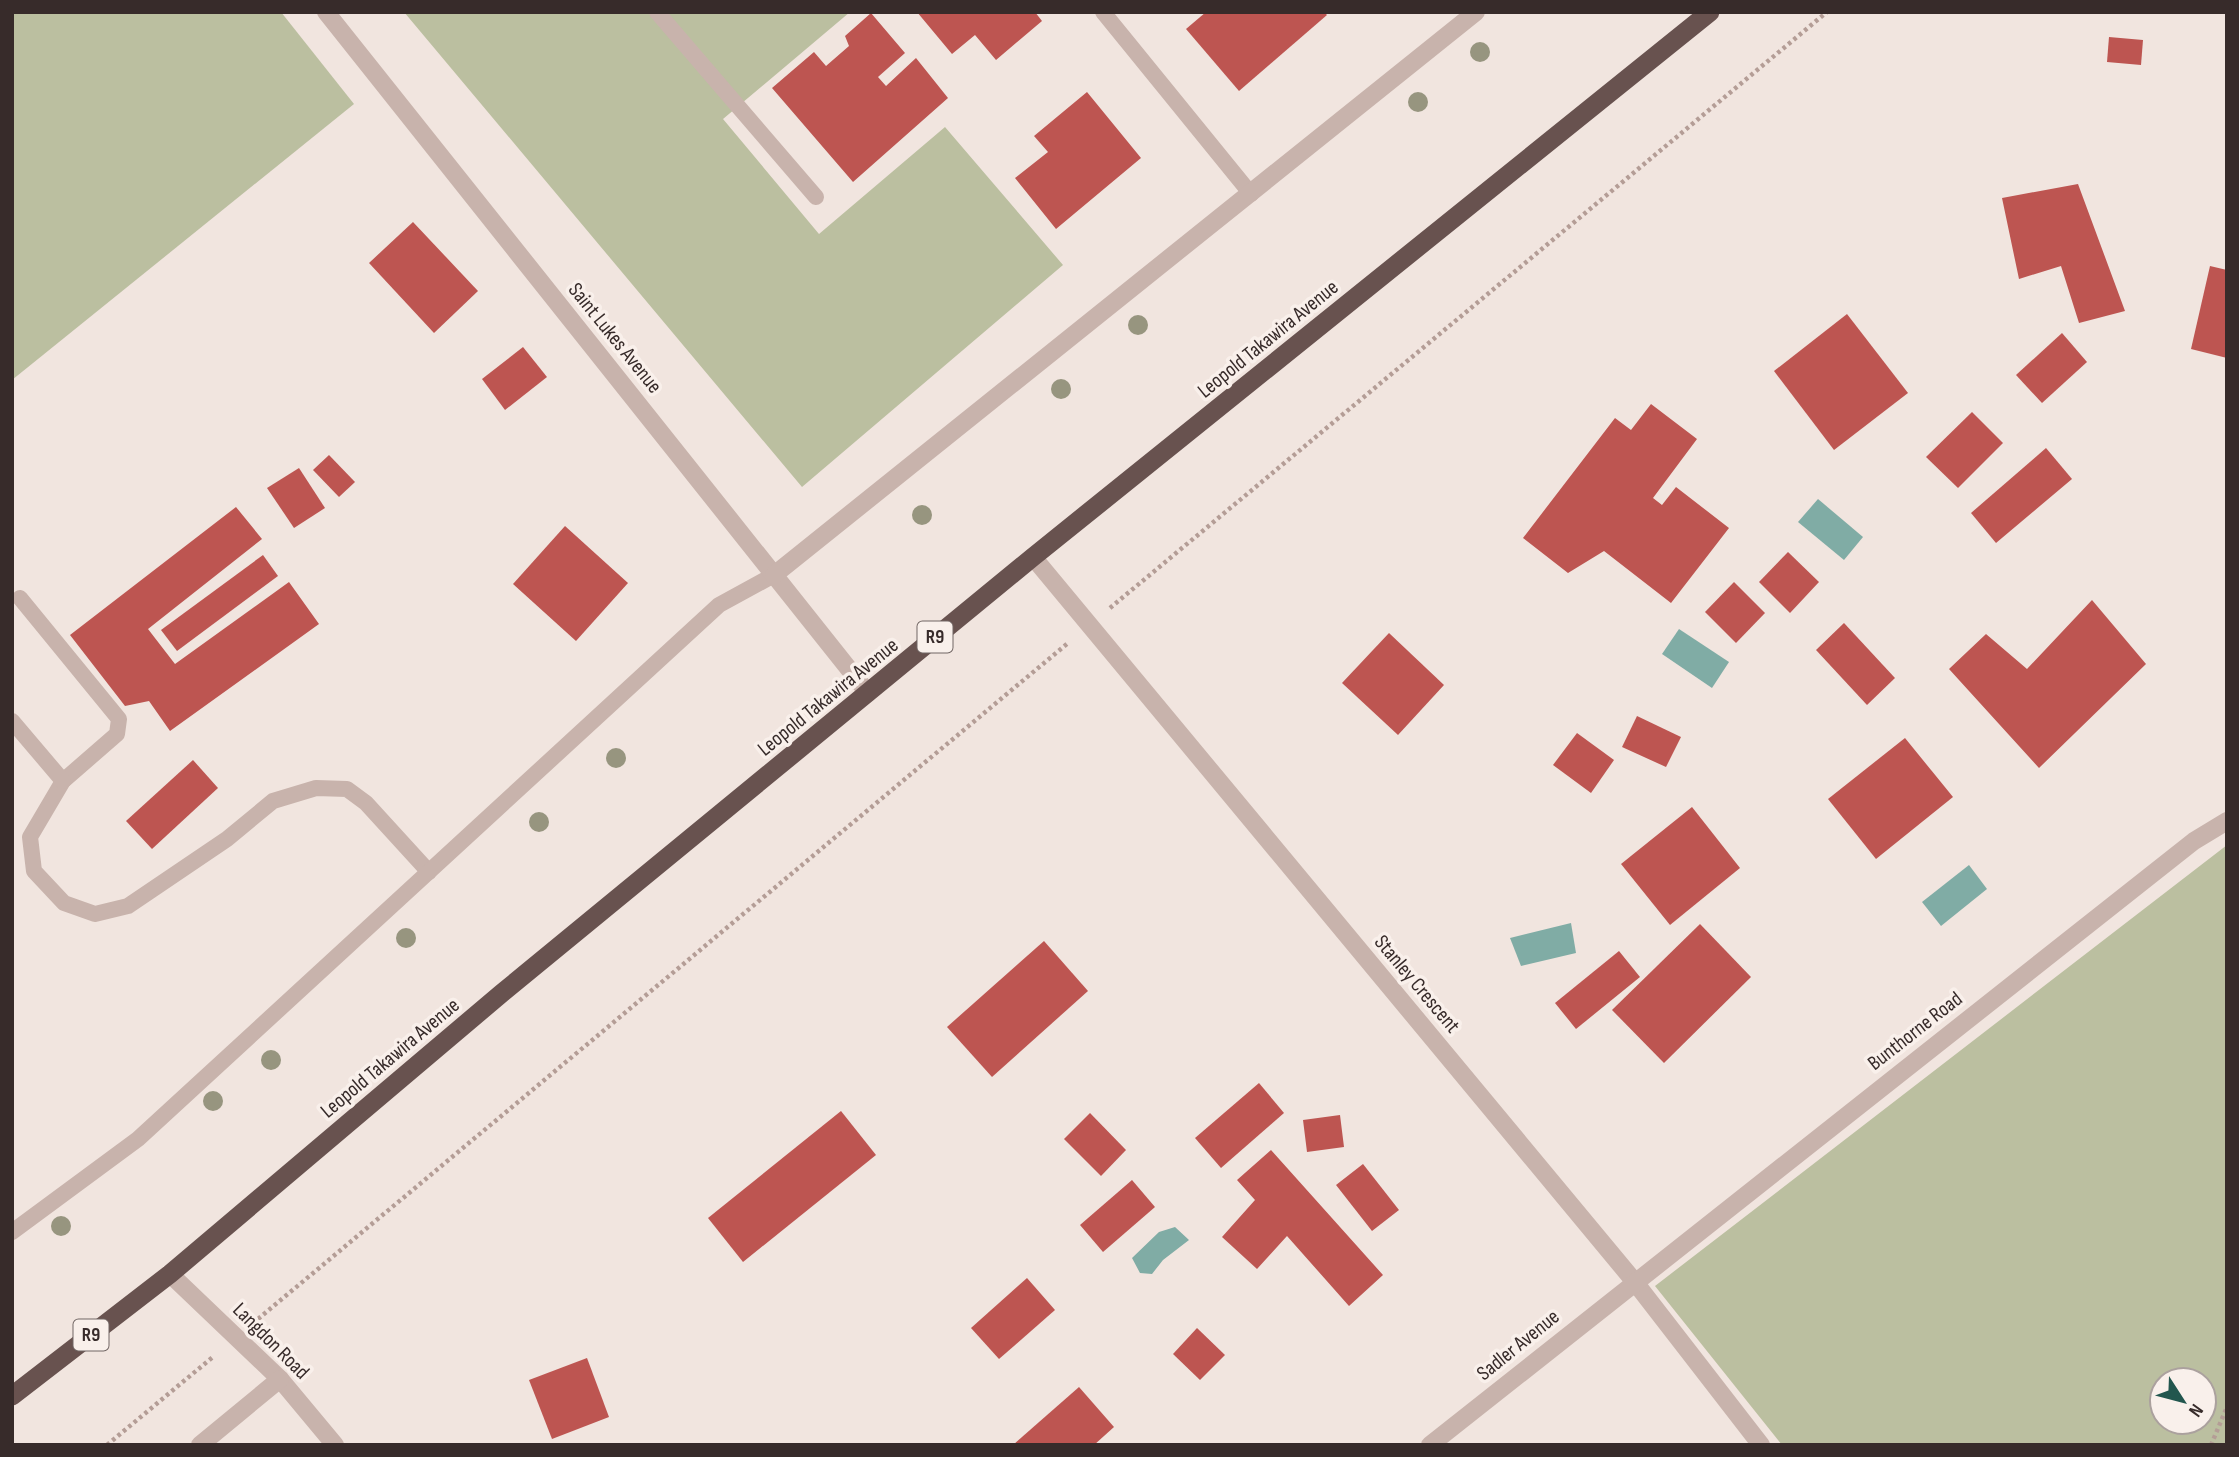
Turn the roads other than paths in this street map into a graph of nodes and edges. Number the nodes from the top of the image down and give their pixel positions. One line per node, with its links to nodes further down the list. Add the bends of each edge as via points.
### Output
1 (326, 12): 9 (street, Saint Lukes Avenue)
2 (1103, 12): 6 (lane)
3 (1476, 12): 6 (street)
4 (1710, 12): 8 (highway, Leopold Takawira Avenue / R9)
5 (663, 14): 7 (lane)
6 (1251, 194): 9 (street)
7 (816, 197)
8 (1033, 557): 11 (highway, Leopold Takawira Avenue / R9); 18 (street, Stanley Crescent)
9 (774, 575): 11 (street, Saint Lukes Avenue); 15 (lane, via 719,604)
10 (20, 597): 13 (lane, via 119,719 117,734)
11 (868, 693): 17 (highway, Leopold Takawira Avenue / R9)
12 (12, 721): 13 (lane)
13 (63, 781): 15 (lane, via 30,837 34,871 65,903 95,914 128,906 227,839 273,801 316,788 347,789 366,803)
14 (2227, 821): 18 (street, Bunthorne Road, via 2194,841)
15 (429, 872): 16 (lane, via 138,1139)
16 (12, 1232)
17 (170, 1274): 19 (street, Langdon Road); 20 (highway, Leopold Takawira Avenue / R9)
18 (1634, 1281): 23 (street, Sadler Avenue); 24 (street, Stanley Crescent)
19 (280, 1380): 21 (street); 22 (street, Langdon Road)
20 (12, 1396)
21 (200, 1445)
22 (335, 1445)
23 (1430, 1445)
24 (1761, 1445)

